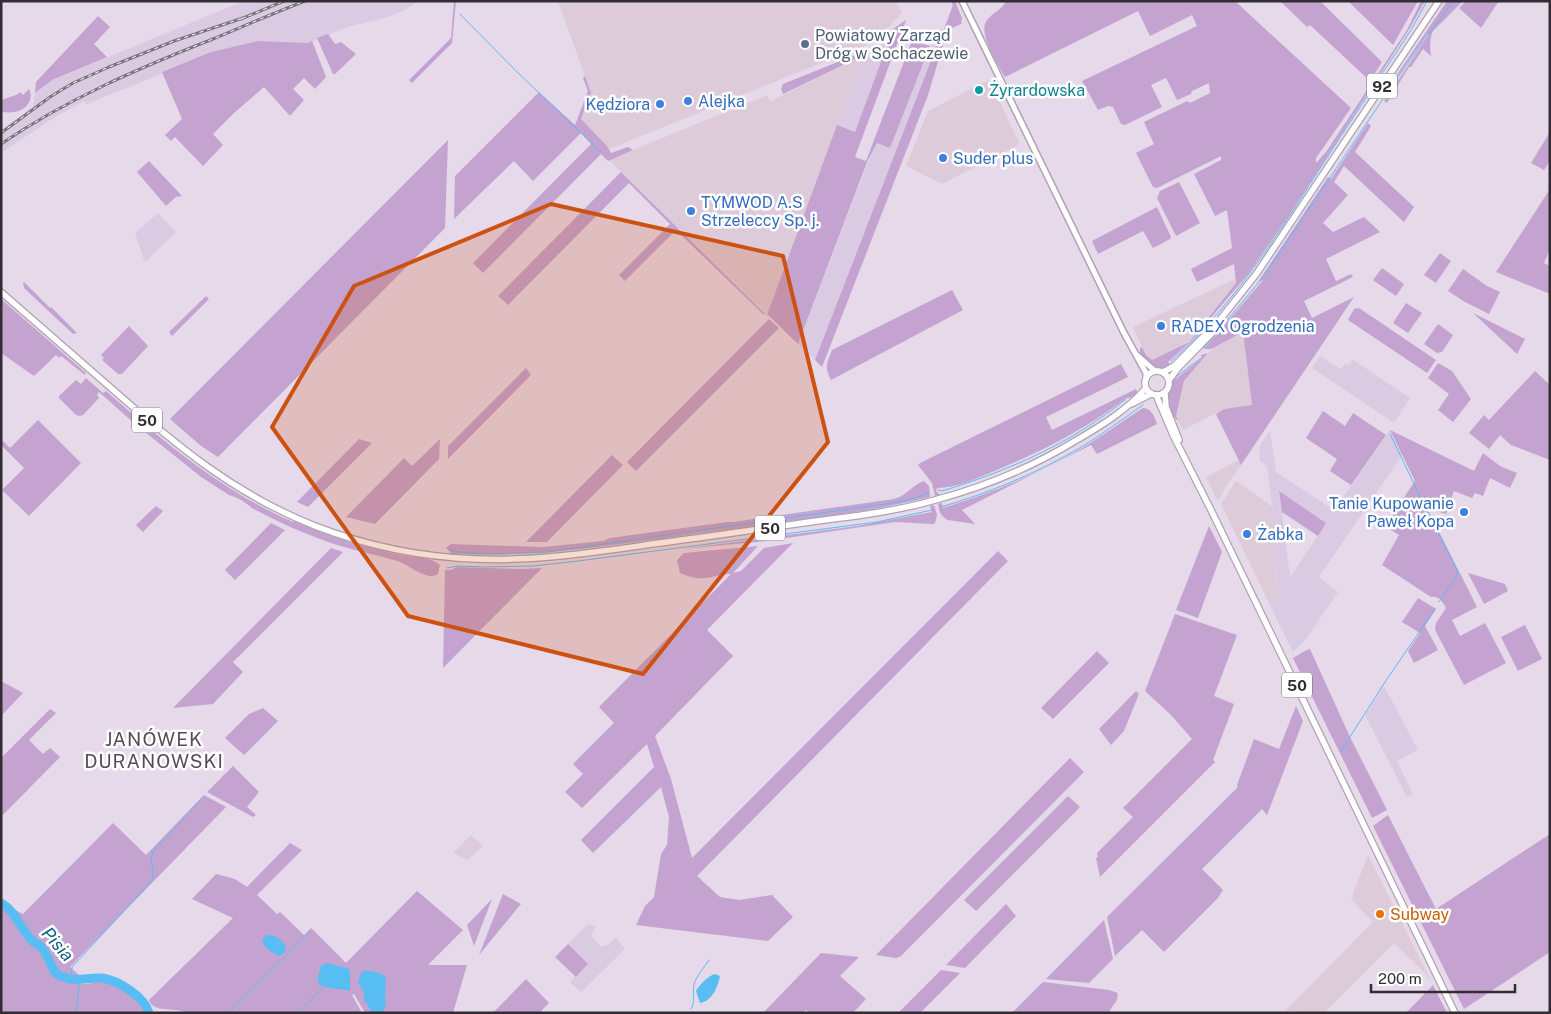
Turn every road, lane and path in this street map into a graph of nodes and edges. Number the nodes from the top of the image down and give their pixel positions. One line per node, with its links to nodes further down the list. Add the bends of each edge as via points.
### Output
1 (962, 1): 5 (main road)
2 (1439, 1): 4 (main road, 92, via 1257,273)
3 (1, 292): 13 (main road, 50, via 162,433 234,486 328,531 389,548 442,557 501,560 562,556 911,506 984,484 1033,464 1089,433)
4 (1219, 321): 7 (main road, 92, via 1174,366); 9 (main road, 92, via 1213,332)
5 (1134, 351): 6 (main road); 8 (main road)
6 (1155, 371): 7 (main road); 8 (main road)
7 (1162, 372): 9 (main road)
8 (1146, 379): 10 (main road)
9 (1169, 380): 11 (main road, 50)
10 (1146, 388): 12 (main road, 50); 13 (main road, 50)
11 (1165, 393): 12 (main road, 50); 14 (main road, 50, via 1166,407)
12 (1154, 395): 13 (main road, 50); 14 (main road, 50)
13 (1129, 405)
14 (1181, 449): 15 (main road, 50)
15 (1456, 1013)

